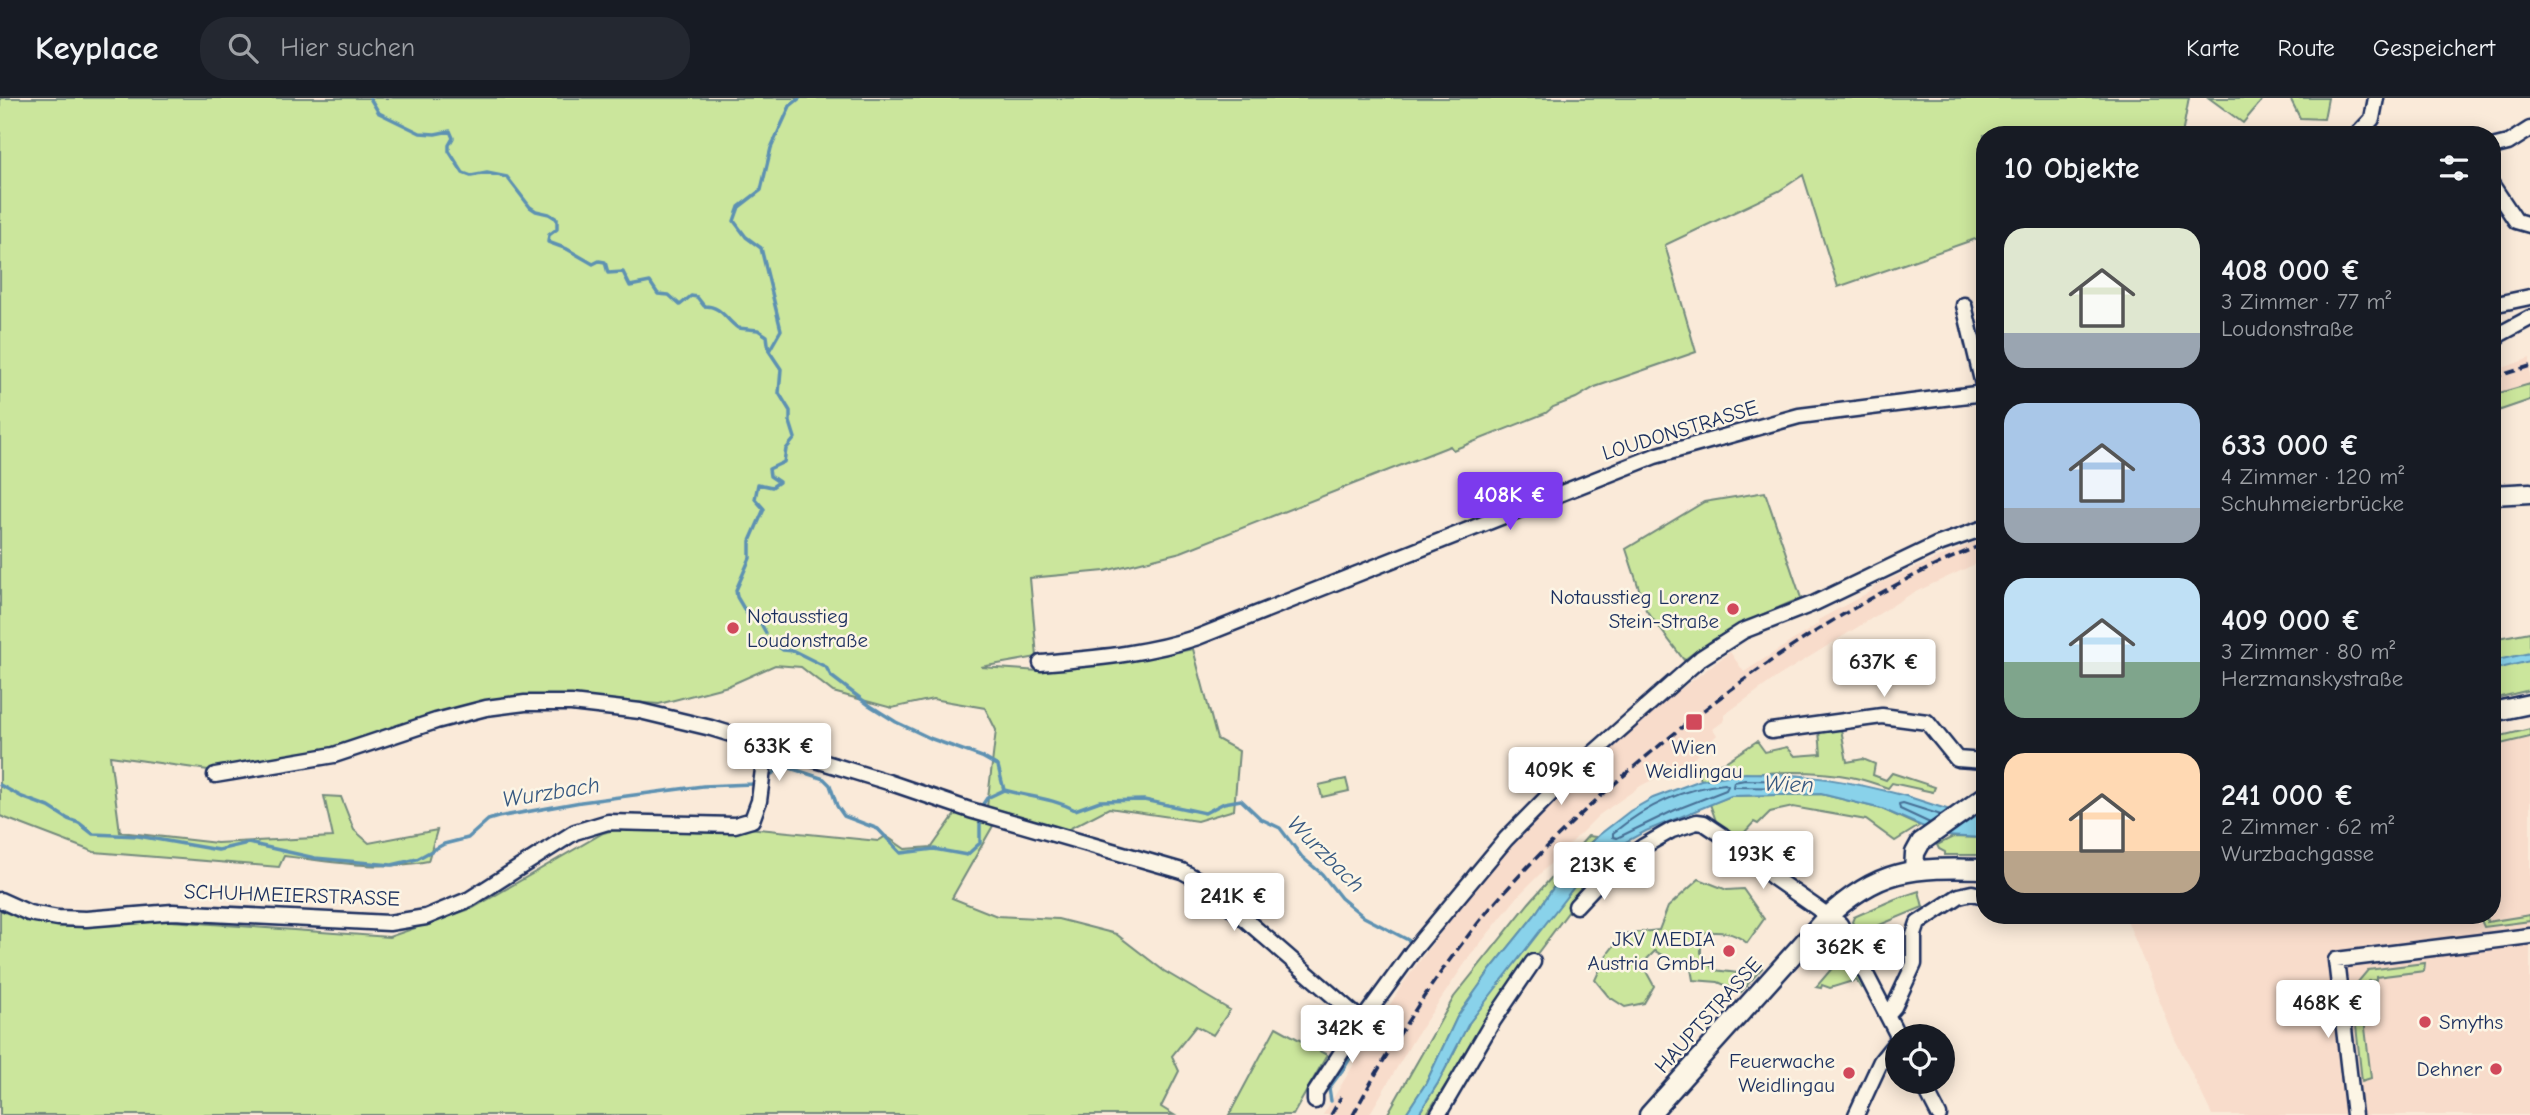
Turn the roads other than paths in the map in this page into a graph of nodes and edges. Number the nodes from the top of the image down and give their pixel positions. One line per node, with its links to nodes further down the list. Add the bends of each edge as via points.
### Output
1 (2376, 98): 2 (street, via 2372,119)
2 (2365, 126)
3 (2530, 129): 4 (street)
4 (2501, 145)
5 (2501, 198): 6 (street, via 2516,221)
6 (2530, 225)
7 (2530, 297): 8 (street)
8 (2501, 303)
9 (1964, 305): 12 (street)
10 (2530, 318): 11 (street)
11 (2501, 333)
12 (1976, 357)
13 (1976, 392): 17 (street, LOUDONSTRASSE, via 1798,416 1655,456 1188,641 1136,654)
14 (2530, 493): 15 (main road)
15 (2501, 495)
16 (1976, 531): 34 (street, via 1743,631 1689,668 1570,773 1506,839 1412,952)
17 (1041, 663)
18 (2530, 704): 19 (main road)
19 (2501, 710)
20 (1772, 731): 22 (street, via 1882,716 1927,722 1957,759)
21 (766, 753): 23 (street, via 711,728 640,711 525,703 461,714 334,755); 28 (street, SCHUHMEIERSTRASSE, via 760,802 752,820 735,825 608,822 575,832 470,899 426,917 389,923 173,912 72,918 29,913); 34 (street, via 888,782 1182,872 1202,882)
22 (1976, 760)
23 (215, 775)
24 (1976, 803): 26 (main road, via 1925,838 1916,848)
25 (1976, 869): 26 (main road, HAUPTSTRASSE)
26 (1914, 870): 30 (main road, HAUPTSTRASSE, via 1874,882)
27 (1976, 894): 33 (street, via 1959,896 1918,923 1914,964)
28 (0, 900)
29 (1576, 906): 30 (street, via 1606,874 1644,846 1672,830 1704,822)
30 (1829, 915): 33 (street, via 1846,932); 41 (main road, HAUPTSTRASSE)
31 (2530, 936): 45 (street, via 2336,960)
32 (1533, 962): 40 (street)
33 (1887, 1015): 35 (street)
34 (1362, 1021): 39 (street, via 1315,1093)
35 (1891, 1024)
36 (1885, 1056): 42 (street)
37 (1928, 1094): 38 (street)
38 (1931, 1099): 43 (street); 44 (street)
39 (1315, 1101)
40 (1438, 1115)
41 (1648, 1115)
42 (1856, 1115)
43 (1924, 1115)
44 (1939, 1115)
45 (2354, 1115)

